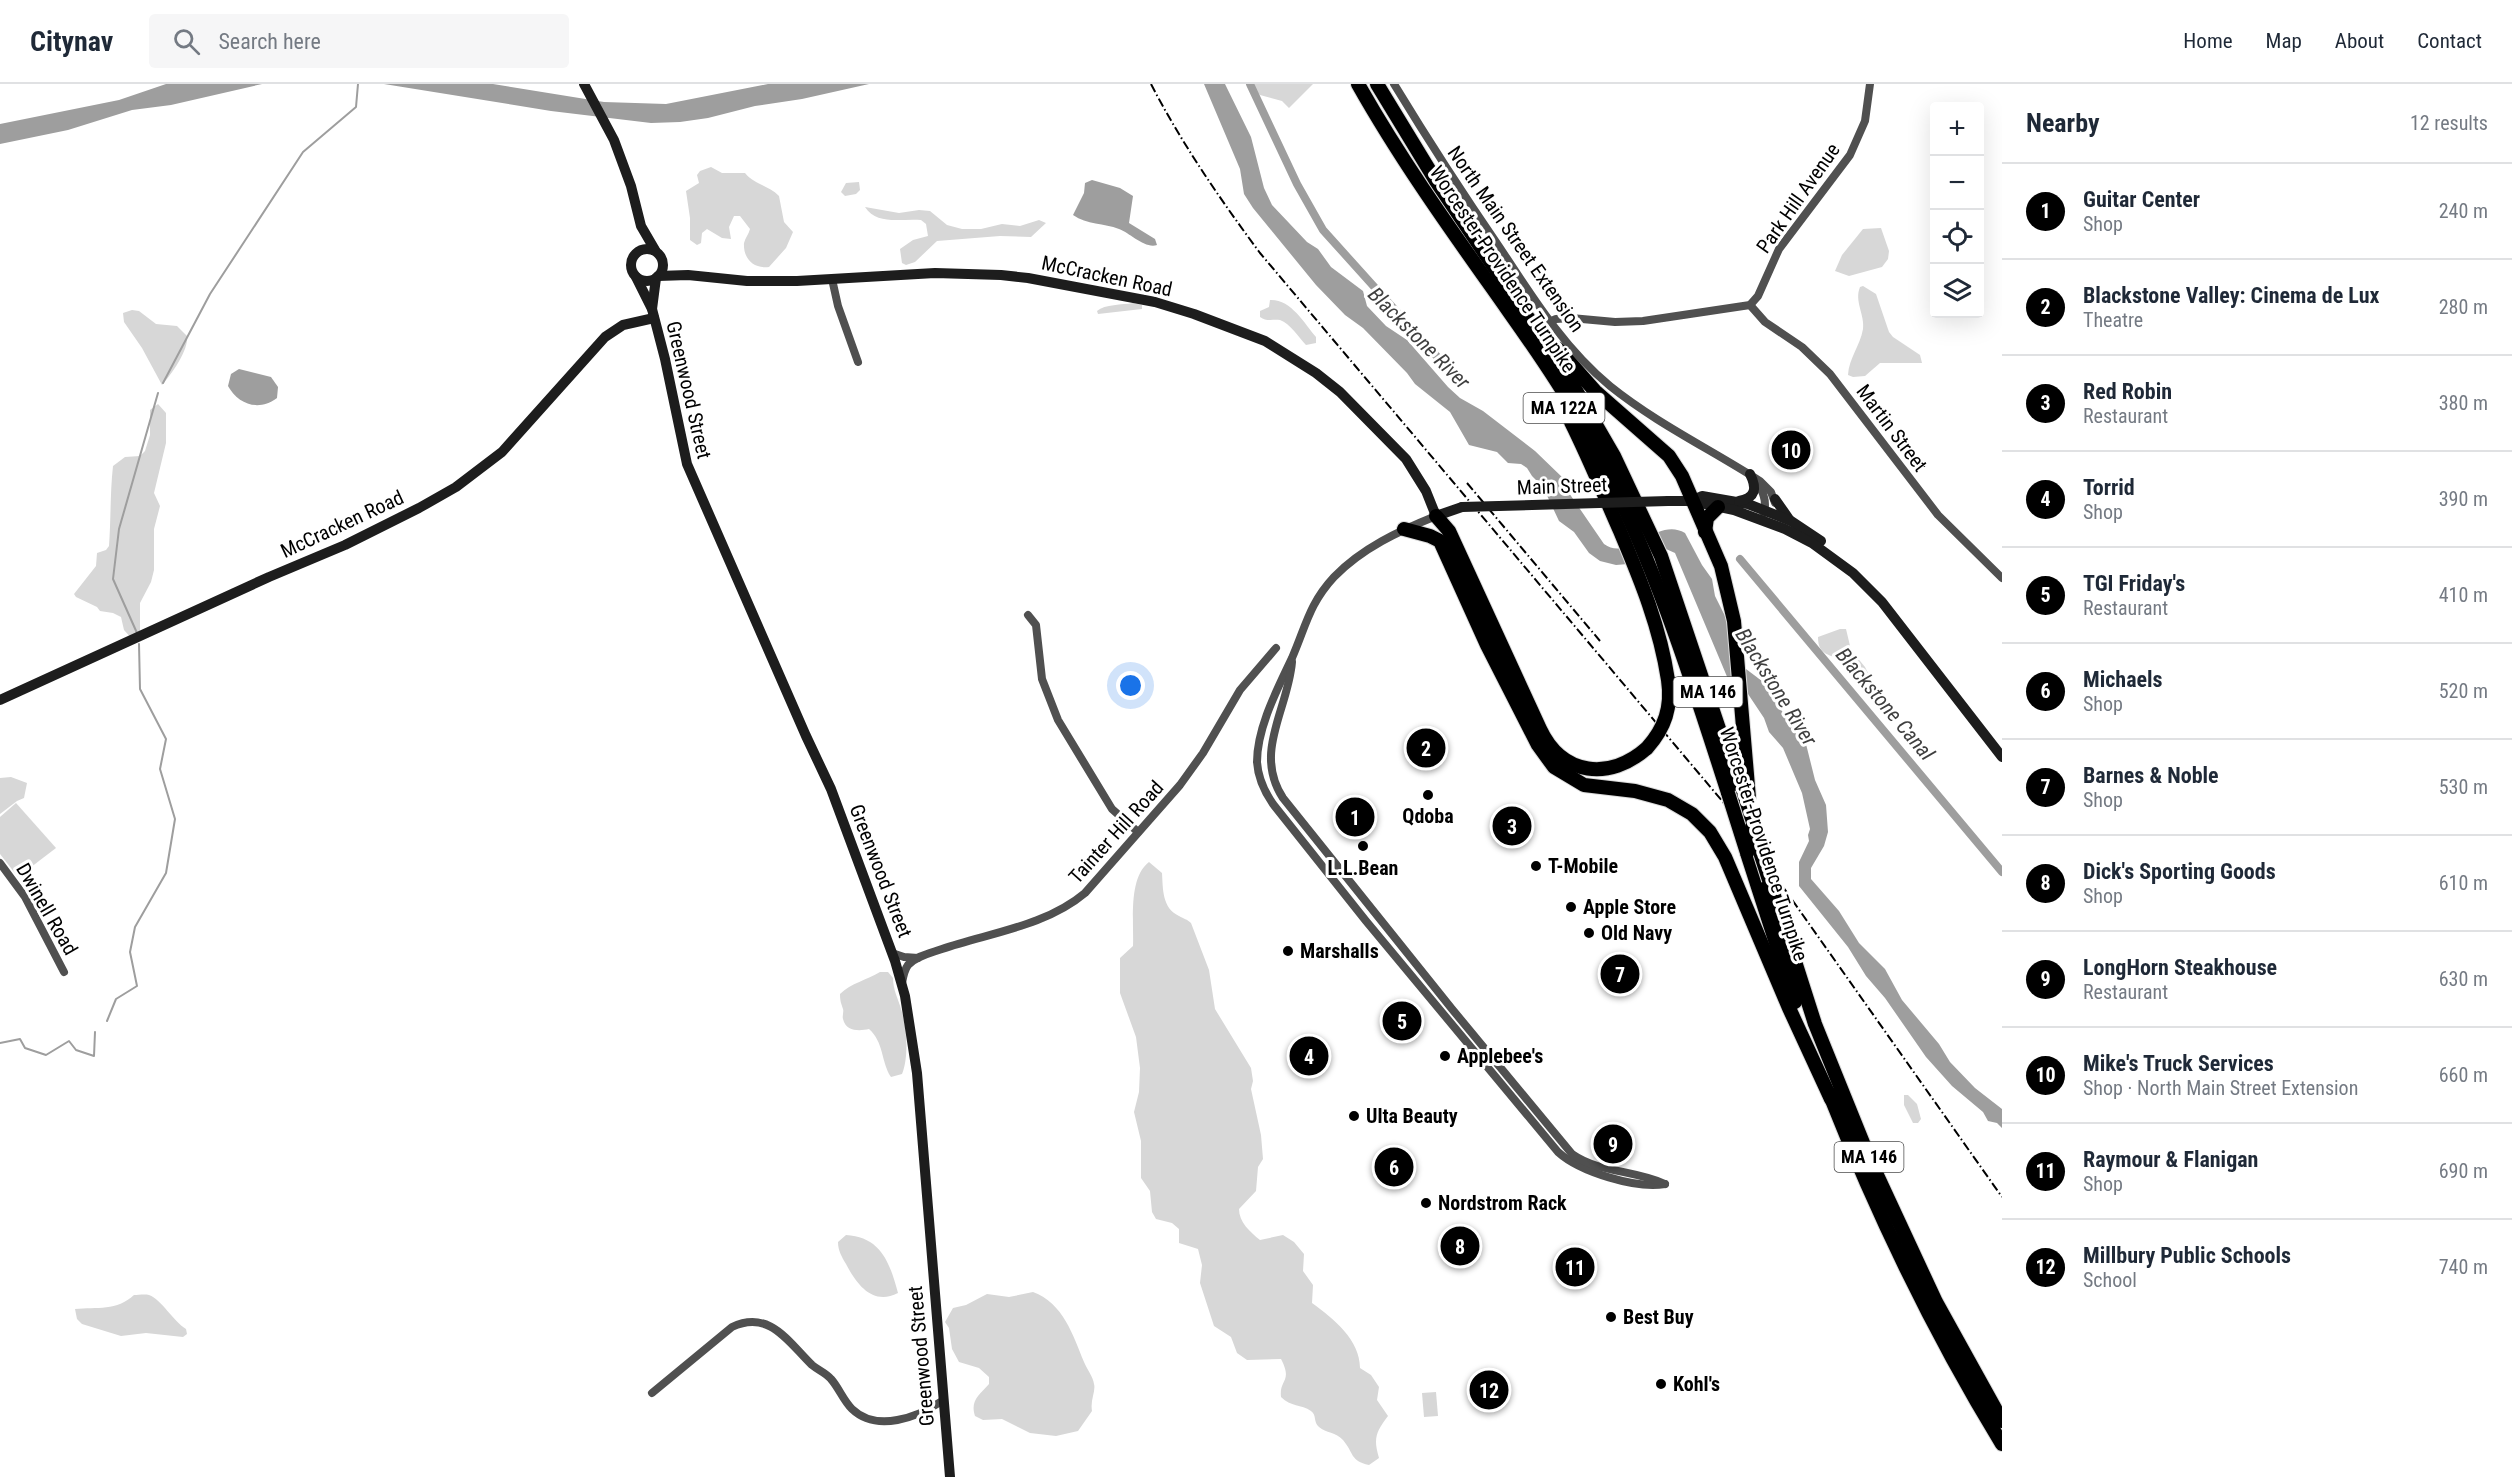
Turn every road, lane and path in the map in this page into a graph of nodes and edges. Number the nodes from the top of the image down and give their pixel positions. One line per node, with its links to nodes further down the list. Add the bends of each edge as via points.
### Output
1 (584, 84): 6 (street, via 605,121 631,183)
2 (1358, 84): 13 (highway, Worcester-Providence Turnpike / MA 122A)
3 (1377, 84): 14 (highway, Worcester-Providence Turnpike / MA 122A, via 1436,181)
4 (1394, 84): 17 (street, North Main Street Extension)
5 (1870, 84): 15 (street, Park Hill Avenue, via 1865,121 1850,155 1779,249 1758,297)
6 (641, 226): 7 (street); 8 (street)
7 (636, 252): 8 (street, via 645,248); 10 (street, via 630,265)
8 (658, 254): 9 (street, McCracken Road); 11 (street, via 663,268)
9 (688, 275): 11 (street, McCracken Road); 12 (street, McCracken Road, via 747,281)
10 (636, 277): 11 (street, via 646,281); 16 (street, Greenwood Street)
11 (657, 277): 16 (street, Greenwood Street)
12 (832, 279): 18 (street); 24 (street, McCracken Road, via 935,273 1001,275 1136,298 1246,333 1285,353 1340,392 1411,466)
13 (1492, 288): 24 (highway, MA 122A, bridge, via 1563,407 1622,536 1659,631 1670,698 1665,722 1647,748 1631,761 1607,770 1581,768 1553,751 1449,531); 27 (highway, Worcester-Providence Turnpike / MA 146, via 1574,409)
14 (1521, 305): 21 (highway, MA 122A, via 1595,392 1669,456); 27 (highway, Worcester-Providence Turnpike / MA 146, via 1590,412)
15 (1750, 305): 17 (street, via 1643,321 1571,318); 33 (street, Martin Street, via 1765,322 1802,347 1830,374 1938,515)
16 (653, 313): 37 (street, McCracken Road, via 605,337 502,452 436,498 345,545); 42 (street, Greenwood Street, via 687,464 831,789)
17 (1549, 322): 19 (street, North Main Street Extension, via 1610,386)
18 (858, 362)
19 (1750, 474): 20 (street, North Main Street Extension); 22 (street, via 1755,492); 25 (street, via 1763,493)
20 (1775, 499): 25 (street); 26 (street)
21 (1691, 501): 22 (street, Main Street, via 1702,496); 23 (street, Main Street); 24 (street, Main Street, bridge, via 1462,507); 29 (highway)
22 (1737, 502): 25 (street, Main Street)
23 (1718, 507): 25 (street, Main Street); 29 (highway, via 1707,518)
24 (1436, 516): 28 (street); 30 (highway)
25 (1768, 517): 26 (street, Main Street); 32 (street, Main Street)
26 (1791, 521): 32 (street, Main Street, via 1834,551)
27 (1642, 528): 31 (highway, Worcester-Providence Turnpike / MA 146)
28 (1404, 529): 30 (highway); 36 (street, via 1366,550 1334,578 1308,614)
29 (1706, 532): 39 (highway, via 1731,602)
30 (1440, 541): 46 (highway, via 1487,645 1538,745 1554,767 1584,785 1635,791 1668,800 1692,814 1710,832 1725,857)
31 (1655, 559): 39 (highway, Worcester-Providence Turnpike / MA 146); 46 (highway, Worcester-Providence Turnpike / MA 146, bridge, via 1670,617 1800,1018)
32 (1853, 573): 38 (street, Main Street, via 1882,602)
33 (2002, 578)
34 (1028, 615): 40 (street, via 1036,625 1042,679 1058,720 1112,809)
35 (1276, 648): 40 (street, Tainter Hill Road, via 1240,690 1189,772)
36 (1292, 657): 36 (street, via 1276,689 1258,752 1259,774 1266,795 1558,1152 1589,1172 1665,1185 1591,1164 1566,1148 1283,798 1273,780 1270,753 1288,689)
37 (0, 700)
38 (2002, 757)
39 (1752, 828): 49 (highway, Worcester-Providence Turnpike / MA 146, bridge, via 1815,1024 1870,1160 1936,1302)
40 (1138, 832): 43 (street, Tainter Hill Road, via 1090,888 1067,906)
41 (0, 863): 44 (street, Dwinell Road, via 25,897)
42 (892, 953): 43 (street); 45 (street, Greenwood Street)
43 (918, 958): 45 (street, via 907,966)
44 (64, 972)
45 (902, 983): 48 (street, Greenwood Street, via 916,1062)
46 (1831, 1099): 50 (highway, Worcester-Providence Turnpike / MA 146, via 1931,1318)
47 (652, 1393): 48 (street, via 732,1327 748,1322 784,1334 863,1417 908,1419)
48 (942, 1401): 51 (street, Greenwood Street)
49 (2002, 1421)
50 (2002, 1444)
51 (950, 1477)

